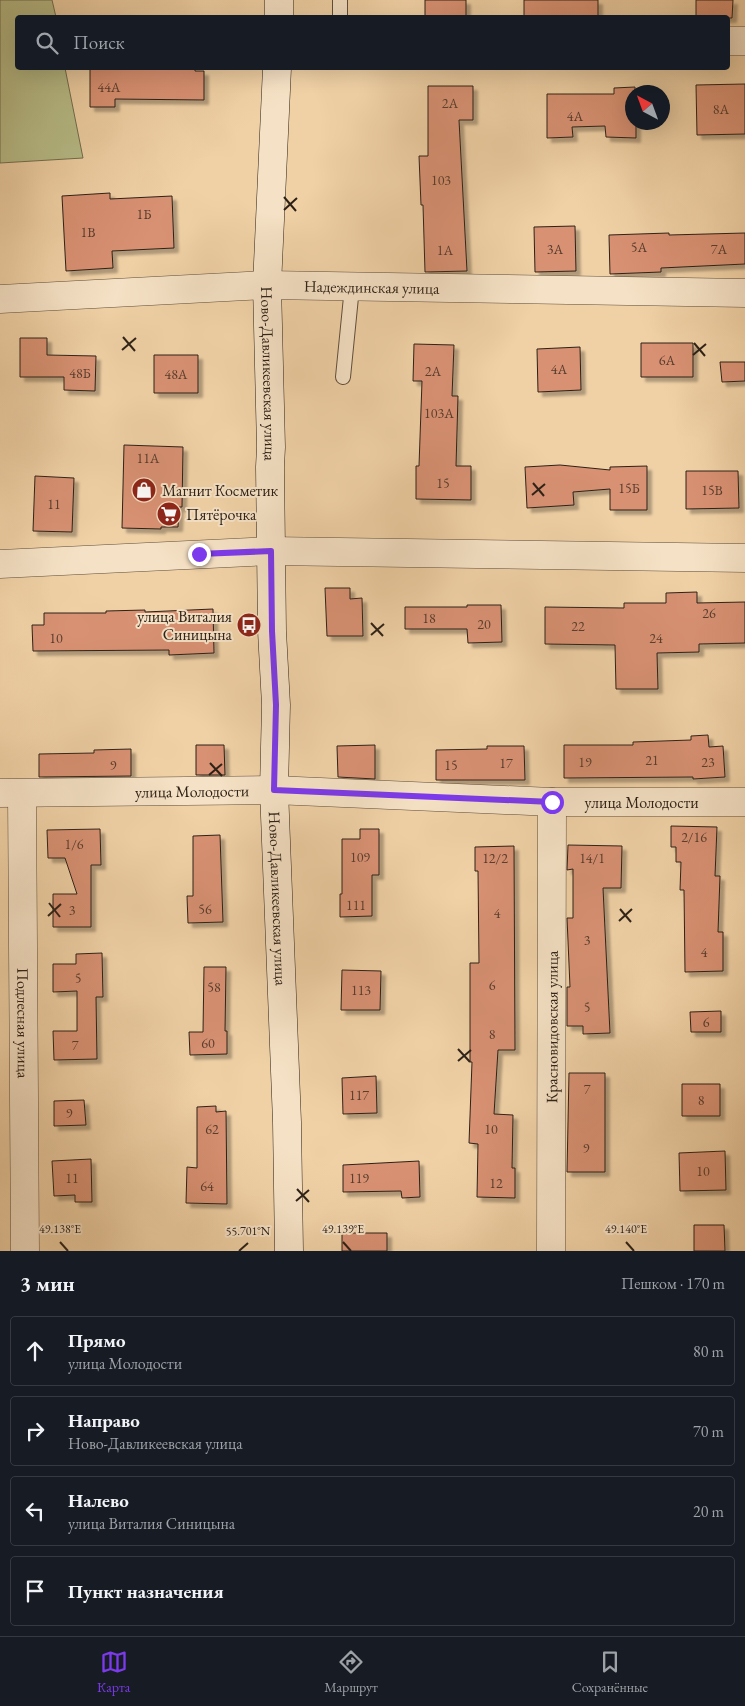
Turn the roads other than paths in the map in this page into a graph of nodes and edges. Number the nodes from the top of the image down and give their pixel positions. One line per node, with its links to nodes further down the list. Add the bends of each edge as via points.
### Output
1 (279, 0): 3 (street)
2 (340, 0): 4 (lane)
3 (279, 15)
4 (340, 15)
5 (730, 41): 6 (street)
6 (745, 41)
7 (277, 70): 8 (street, Ново-Давликеевская улица)
8 (267, 285): 9 (street, Надеждинская улица); 11 (street, Надеждинская улица); 13 (street, Ново-Давликеевская улица)
9 (352, 287): 10 (street, Надеждинская улица); 12 (lane)
10 (745, 293)
11 (0, 299)
12 (343, 377)
13 (271, 551): 14 (street); 15 (street); 16 (street, Ново-Давликеевская улица, via 276,705)
14 (745, 558)
15 (0, 564)
16 (274, 790): 17 (street, улица Молодости); 18 (street, улица Молодости); 21 (street, Ново-Давликеевская улица)
17 (11, 793): 20 (street, Подлесная улица)
18 (552, 802): 19 (street, улица Молодости); 22 (street, Красновидовская улица)
19 (745, 802)
20 (25, 1251)
21 (289, 1251)
22 (551, 1251)

